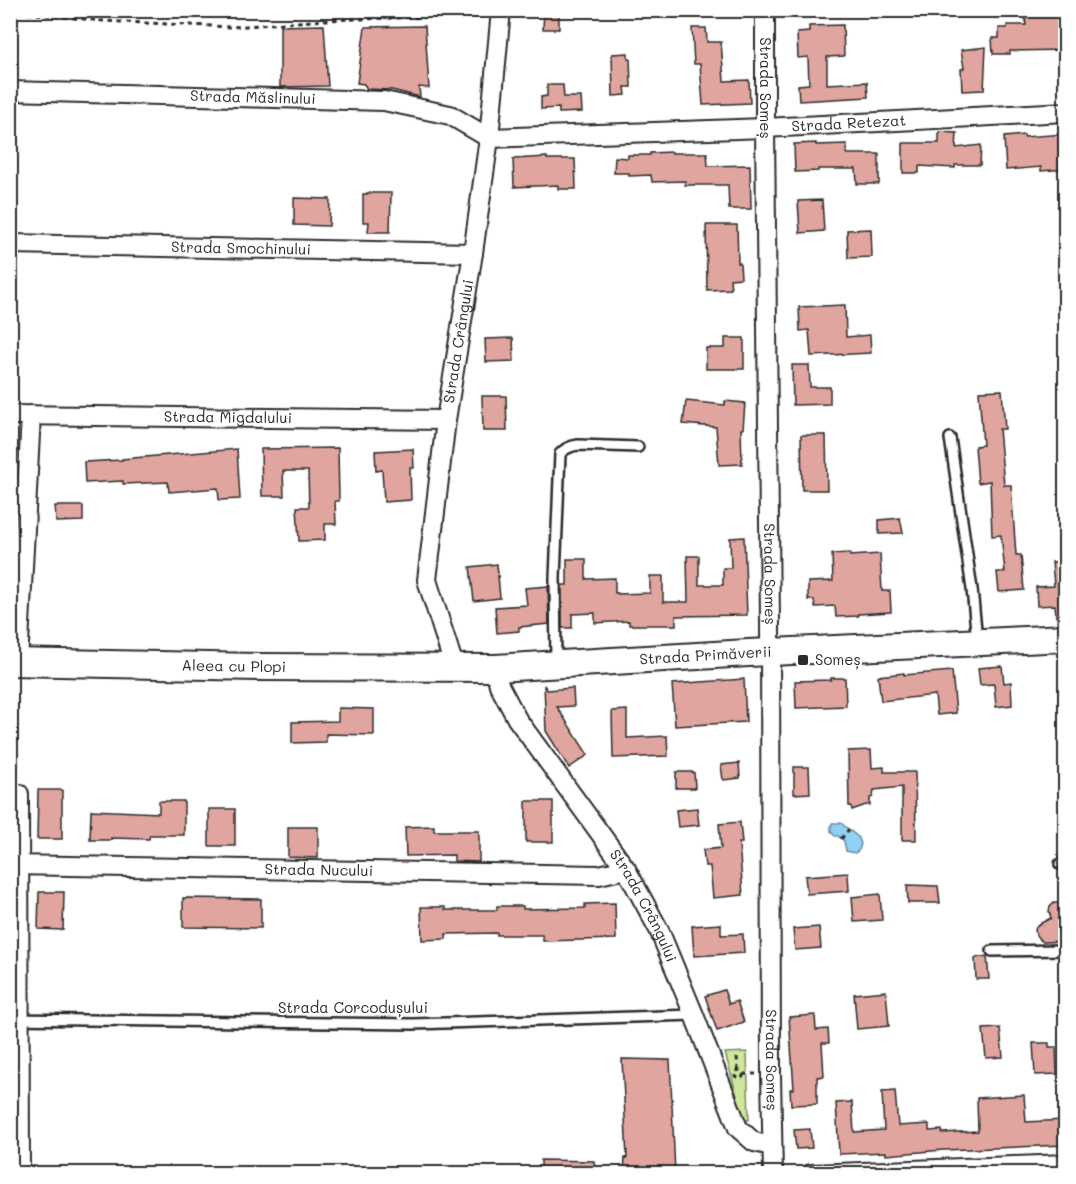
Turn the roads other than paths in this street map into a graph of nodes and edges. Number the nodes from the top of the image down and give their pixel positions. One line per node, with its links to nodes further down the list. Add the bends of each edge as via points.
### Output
1 (501, 10): 6 (street, Strada Crângului)
2 (765, 10): 5 (street, Strada Someș)
3 (10, 91): 6 (street, Strada Măslinului, via 384,101 450,115)
4 (1065, 112): 5 (street, Strada Retezat)
5 (765, 128): 6 (street, Strada Retezat); 16 (street, Strada Someș)
6 (489, 138): 8 (street, Strada Crângului)
7 (10, 244): 8 (street, Strada Smochinului)
8 (473, 253): 11 (street, Strada Crângului)
9 (10, 415): 10 (street, Strada Migdalului)
10 (31, 415): 11 (street, Strada Migdalului); 17 (street)
11 (446, 420): 20 (street, Strada Crângului, via 427,580)
12 (950, 438): 15 (lane)
13 (638, 447): 18 (lane, via 578,445 560,454)
14 (1065, 638): 15 (street, Strada Primăverii)
15 (978, 643): 16 (street, Strada Primăverii)
16 (770, 652): 18 (street, Strada Primăverii); 28 (street, Strada Someș)
17 (14, 662): 20 (street, Aleea cu Plopi)
18 (556, 665): 19 (street, Strada Primăverii)
19 (495, 668): 20 (street, Strada Primăverii); 23 (street, Strada Crângului, via 499,685 517,719)
20 (455, 669)
21 (19, 794): 22 (street)
22 (15, 865): 23 (street, Strada Nucului, via 599,875); 27 (street)
23 (626, 868): 26 (street, Strada Crângului, via 659,930)
24 (1065, 950): 25 (lane)
25 (992, 951)
26 (694, 1015): 27 (lane, Strada Corcodușului, via 413,1024); 28 (street, Strada Crângului, via 738,1128 754,1142)
27 (15, 1019): 30 (street)
28 (772, 1146): 31 (street, Strada Someș)
29 (1065, 1164): 32 (street)
30 (20, 1173)
31 (773, 1173)
32 (811, 1173)

